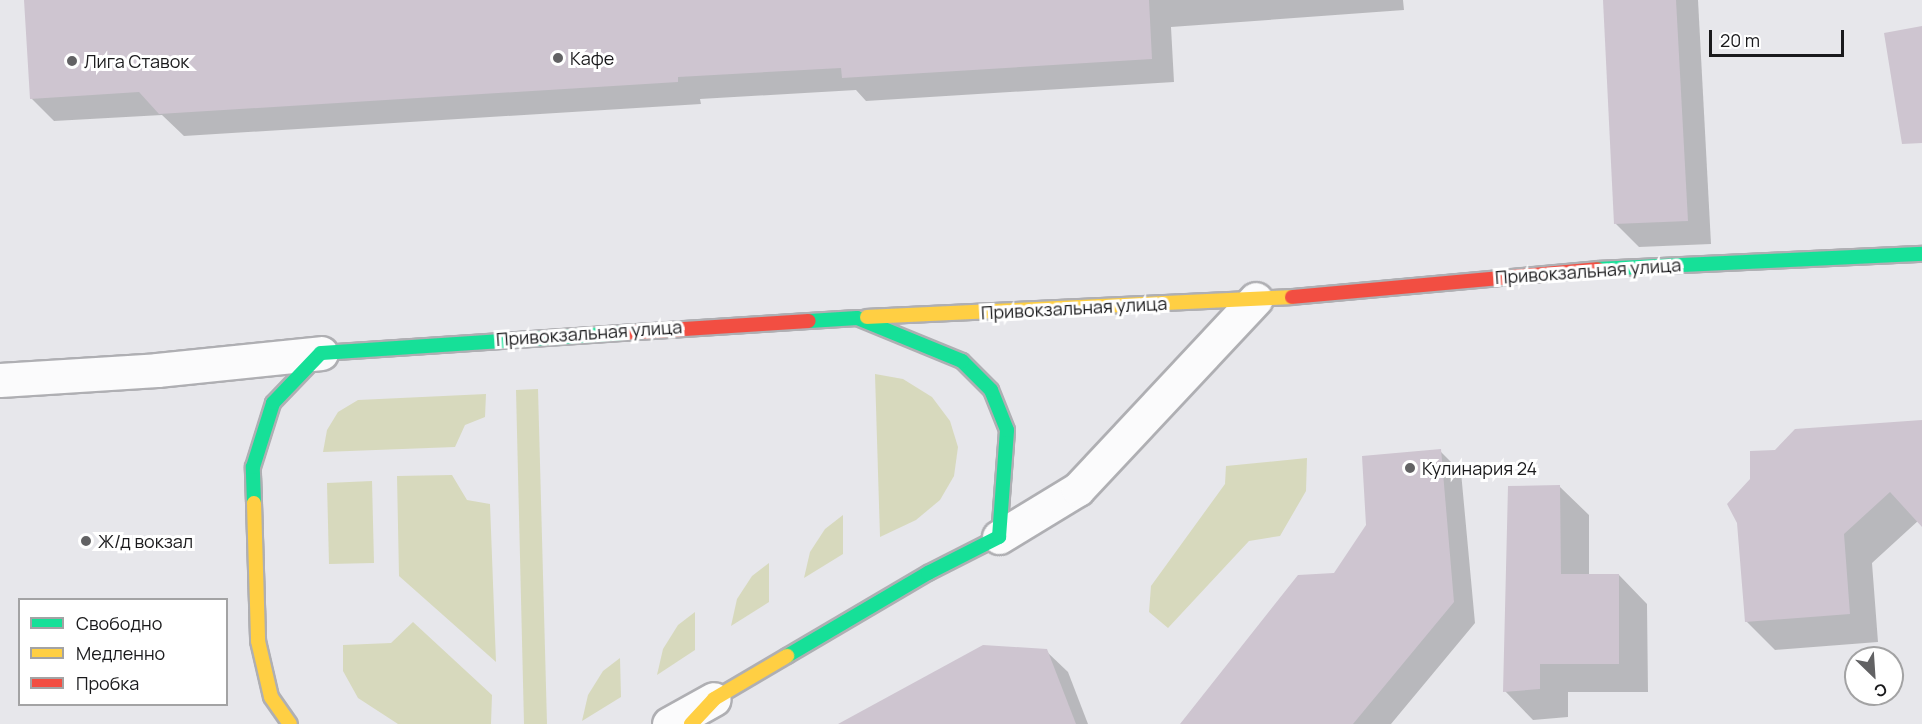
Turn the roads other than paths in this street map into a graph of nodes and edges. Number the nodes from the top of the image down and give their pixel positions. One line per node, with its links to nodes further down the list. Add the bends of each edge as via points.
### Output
1 (1922, 254): 2 (street, Привокзальная улица, via 1538,272)
2 (1256, 299): 3 (street, Привокзальная улица); 6 (street, via 1078,489)
3 (857, 318): 4 (street, Привокзальная улица); 6 (street, Привокзальная улица, via 962,361 991,390 1007,430)
4 (321, 352): 5 (street, via 157,370); 8 (street, via 273,403 253,467 258,641 272,697)
5 (0, 380)
6 (999, 537): 7 (street, via 928,573)
7 (714, 699): 9 (street); 10 (street)
8 (290, 724)
9 (669, 724)
10 (691, 724)

